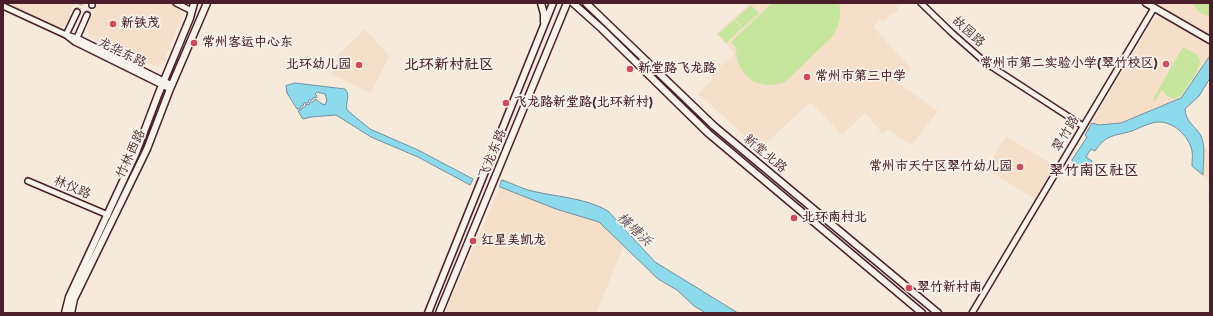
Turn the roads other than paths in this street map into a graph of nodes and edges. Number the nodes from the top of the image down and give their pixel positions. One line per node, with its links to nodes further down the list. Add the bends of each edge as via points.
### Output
1 (176, 3): 13 (street)
2 (194, 3): 13 (main road, 竹林西路)
3 (207, 3): 21 (main road, 竹林西路)
4 (541, 3): 16 (main road)
5 (554, 3): 16 (main road, 飞龙东路)
6 (567, 3): 28 (main road, 飞龙东路)
7 (573, 3): 29 (main road, 新堂北路, via 708,133)
8 (586, 3): 30 (main road, 新堂北路, via 714,126)
9 (921, 3): 22 (street, 故园路, via 986,63)
10 (1146, 3): 12 (main road)
11 (3, 6): 17 (street, 龙华东路)
12 (1154, 8): 19 (main road); 22 (street, 翠竹路)
13 (192, 11): 20 (main road, 竹林西路)
14 (77, 12): 17 (street)
15 (87, 15): 18 (street)
16 (544, 25): 27 (main road, 飞龙东路)
17 (66, 34): 18 (street, 龙华东路)
18 (76, 40): 20 (street, 龙华东路)
19 (1210, 40)
20 (163, 83): 21 (street, 龙华东路); 24 (main road, 竹林西路, via 136,153)
21 (171, 87): 26 (main road, 竹林西路, via 147,149 74,299)
22 (1083, 126): 31 (street, 翠竹路)
23 (28, 181): 24 (street, 林仪路)
24 (108, 214): 25 (main road, 竹林西路, via 69,297)
25 (65, 313)
26 (71, 313)
27 (428, 313)
28 (440, 313)
29 (922, 313)
30 (938, 313)
31 (972, 313)

